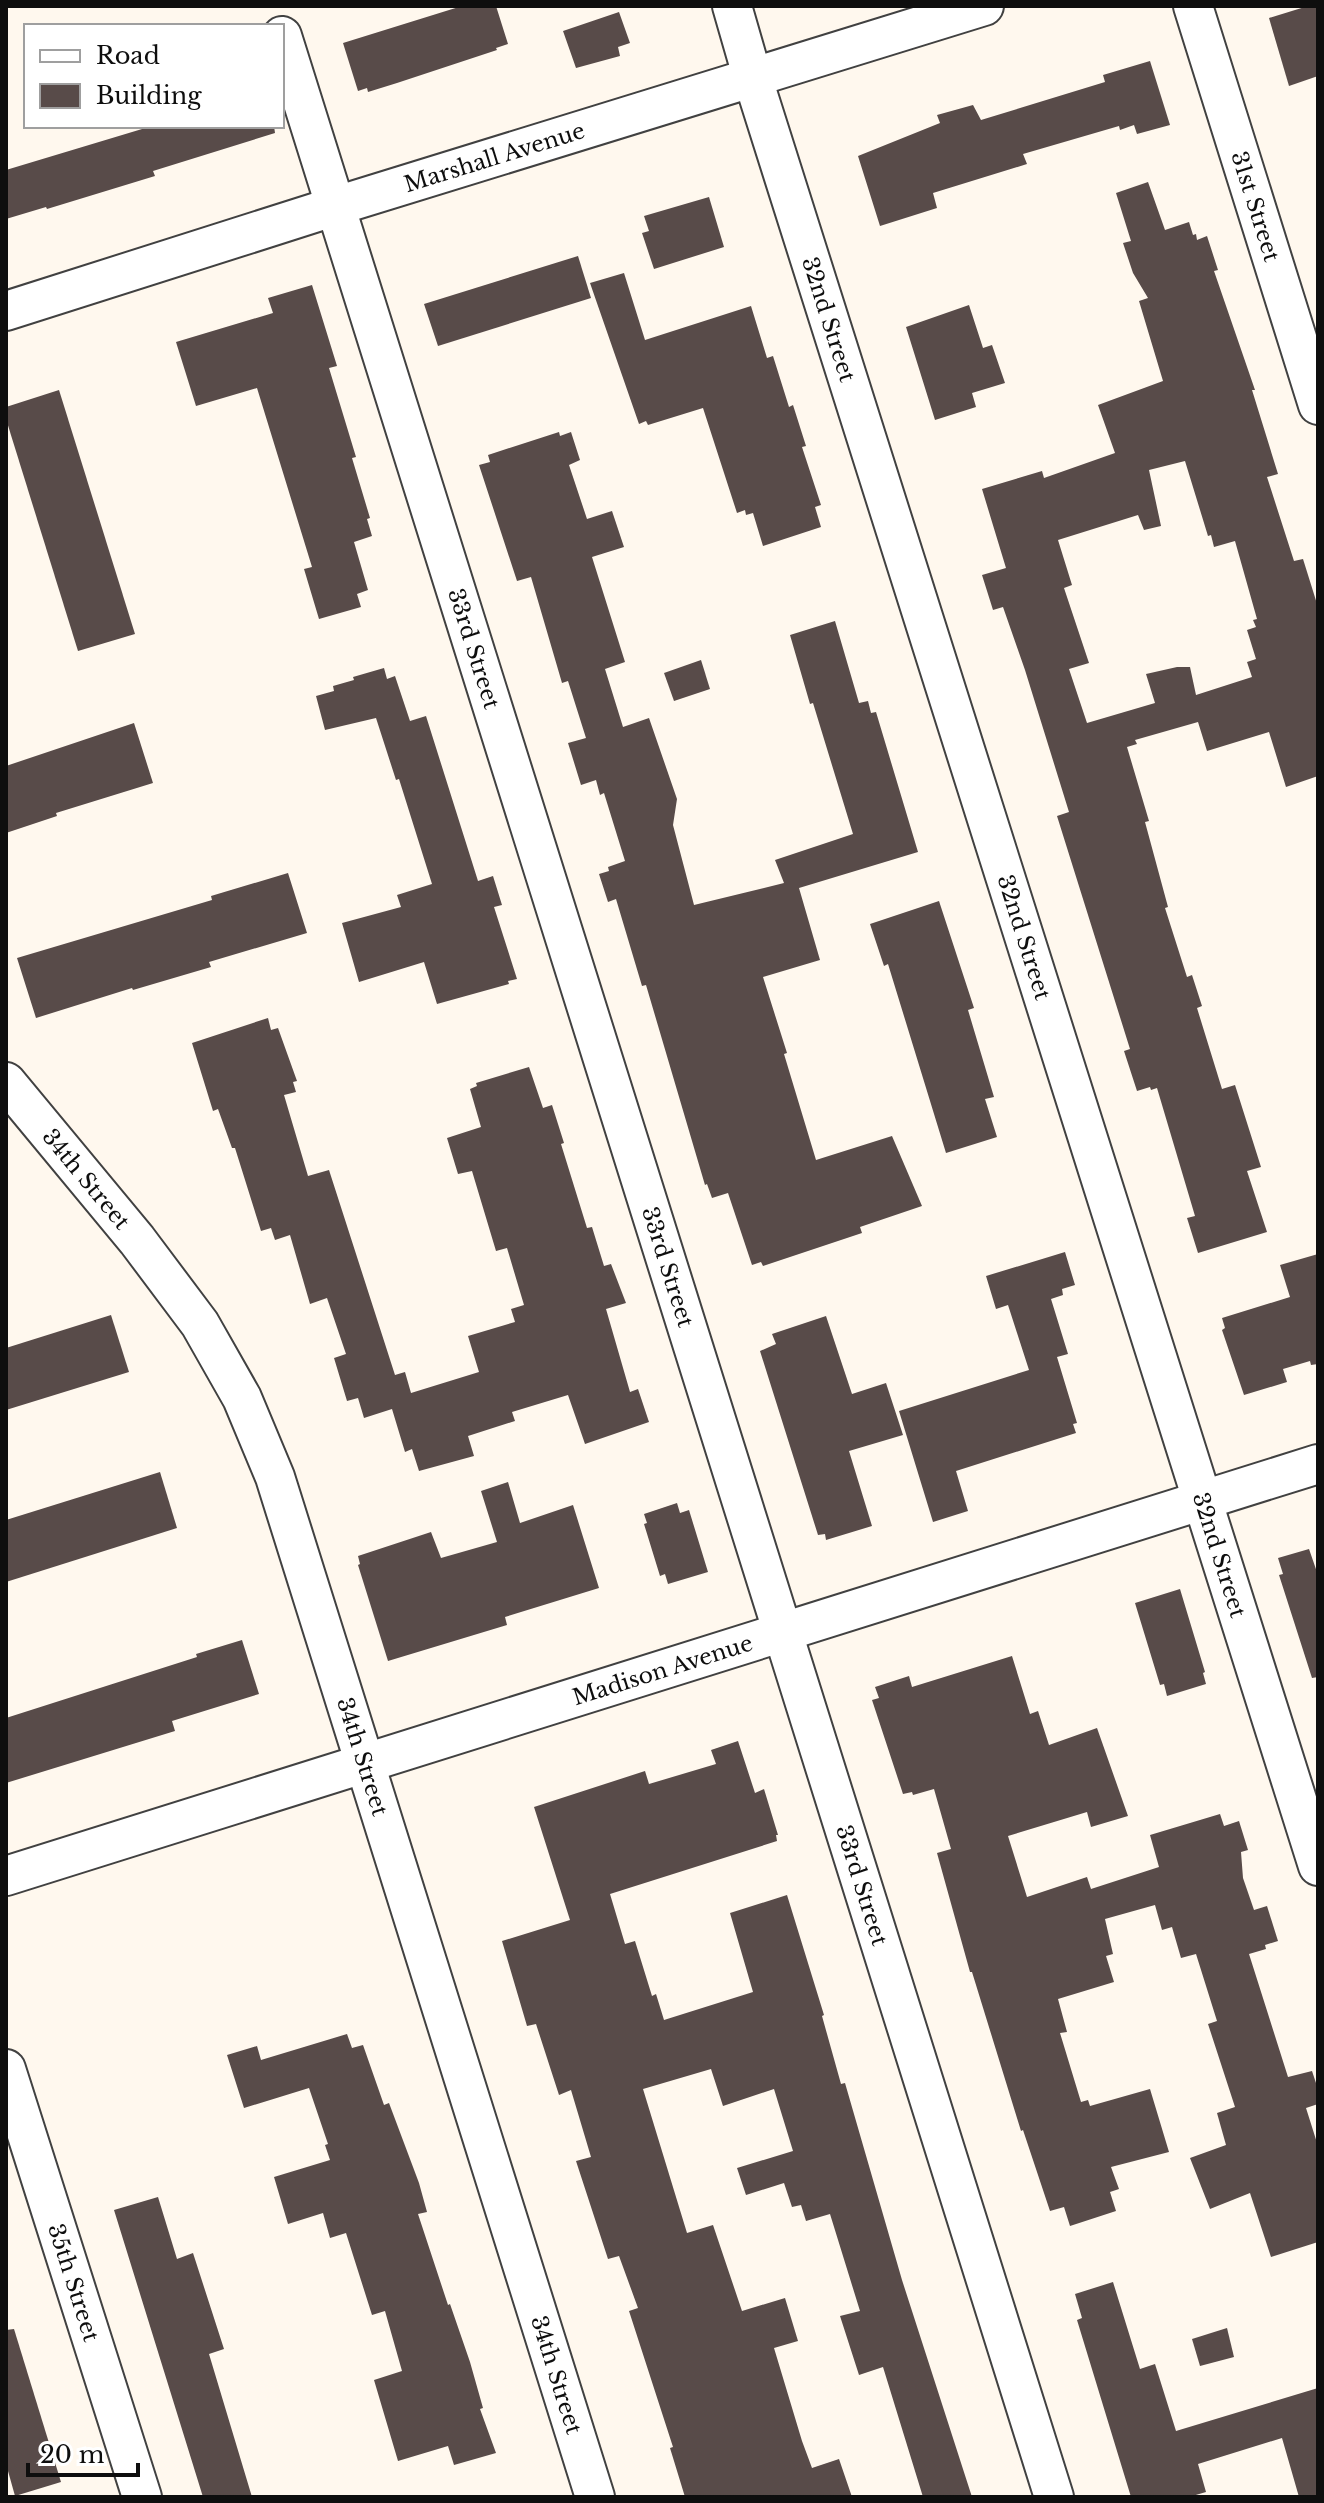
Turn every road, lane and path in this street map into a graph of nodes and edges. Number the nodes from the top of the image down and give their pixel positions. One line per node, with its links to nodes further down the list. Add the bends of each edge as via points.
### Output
1 (732, 6): 5 (street, 32nd Street)
2 (984, 6): 5 (street, Marshall Avenue)
3 (1193, 6): 8 (street, 31st Street)
4 (284, 42): 6 (street, 33rd Street)
5 (753, 79): 6 (street, Marshall Avenue); 11 (street, 32nd Street)
6 (336, 206): 7 (street, Marshall Avenue); 12 (street, 33rd Street)
7 (6, 311)
8 (1318, 405)
9 (6, 1082): 13 (street, 34th Street, via 200,1324 242,1398 275,1477)
10 (1318, 1464): 11 (street, Madison Avenue)
11 (1202, 1500): 12 (street, Madison Avenue); 14 (street, 32nd Street)
12 (784, 1633): 13 (street, Madison Avenue); 19 (street, 33rd Street)
13 (366, 1763): 15 (street, Madison Avenue); 18 (street, 34th Street)
14 (1318, 1866)
15 (6, 1876)
16 (6, 2069): 17 (street, 35th Street)
17 (142, 2497)
18 (595, 2497)
19 (1054, 2497)

